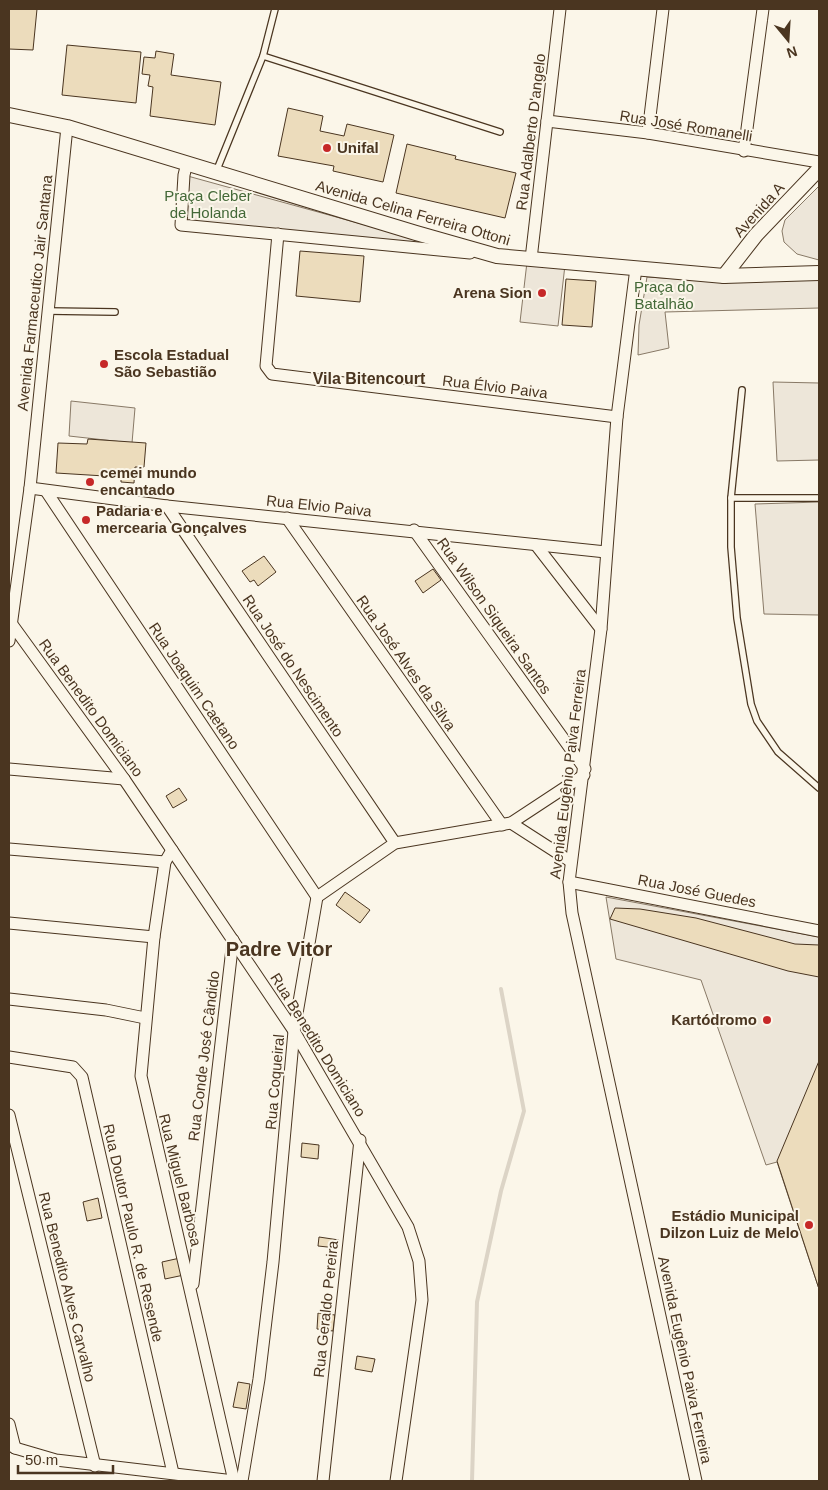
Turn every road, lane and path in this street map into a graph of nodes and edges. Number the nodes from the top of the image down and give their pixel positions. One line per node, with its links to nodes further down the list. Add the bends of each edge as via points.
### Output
1 (275, 9): 5 (lane)
2 (560, 9): 7 (street, Rua Adalberto D'angelo)
3 (663, 9): 10 (street)
4 (764, 9): 11 (street)
5 (263, 56): 9 (lane); 15 (lane)
6 (9, 115): 8 (street, Avenida Celina Ferreira Ottoni)
7 (547, 120): 10 (street, Rua José Romanelli); 18 (street, Rua Adalberto D'angelo)
8 (67, 127): 13 (street, Avenida Celina Ferreira Ottoni); 22 (street, Avenida Farmaceutico Jair Santana)
9 (500, 132)
10 (648, 134): 11 (street, Rua José Romanelli)
11 (744, 151): 12 (street, Rua José Romanelli)
12 (819, 162)
13 (187, 163): 15 (street, Avenida Celina Ferreira Ottoni); 16 (street, via 181,224)
14 (819, 169): 21 (street, Avenida A, via 756,234)
15 (216, 172): 17 (street, Avenida Celina Ferreira Ottoni)
16 (278, 234): 17 (street); 25 (street, Rua Élvio Paiva, via 266,366 272,374)
17 (497, 256): 18 (street, Avenida Celina Ferreira Ottoni)
18 (531, 259): 19 (street, Avenida Celina Ferreira Ottoni)
19 (636, 268): 21 (street, Avenida Celina Ferreira Ottoni); 25 (street, Avenida Eugênio Paiva Ferreira)
20 (819, 273): 21 (street, Avenida Celina Ferreira Ottoni)
21 (724, 276)
22 (48, 311): 23 (lane); 26 (street, Avenida Farmaceutico Jair Santana)
23 (116, 312)
24 (742, 390): 28 (lane)
25 (617, 417): 34 (street, Avenida Eugênio Paiva Ferreira)
26 (30, 488): 27 (street, Rua Elvio Paiva); 35 (street, Avenida Farmaceutico Jair Santana)
27 (46, 491): 30 (street, Rua Elvio Paiva); 49 (street, Rua Joaquim Caetano)
28 (731, 498): 29 (lane); 41 (lane, via 737,618 752,704 758,721 778,752)
29 (819, 498)
30 (167, 506): 31 (street, Rua Elvio Paiva); 43 (street, Rua José do Nescimento)
31 (287, 518): 32 (street, Rua Elvio Paiva); 42 (street, Rua José Alves da Silva)
32 (414, 530): 33 (street, Rua Elvio Paiva); 39 (street, Rua Wilson Siqueira Santos)
33 (536, 545): 34 (street, Rua Elvio Paiva); 36 (street)
34 (606, 552): 36 (street, Avenida Eugênio Paiva Ferreira)
35 (10, 623): 37 (street, Avenida Farmaceutico Jair Santana); 40 (street, Rua Benedito Domiciano)
36 (601, 628): 39 (street, Avenida Eugênio Paiva Ferreira)
37 (9, 641)
38 (9, 769): 40 (street)
39 (584, 772): 42 (street); 46 (street, Avenida Eugênio Paiva Ferreira)
40 (124, 779): 45 (street, Rua Benedito Domiciano)
41 (819, 788)
42 (506, 824): 43 (street); 46 (street)
43 (395, 843): 49 (street)
44 (9, 850): 47 (street)
45 (172, 850): 47 (street); 53 (street, Rua Benedito Domiciano)
46 (570, 861): 48 (street, Avenida Eugênio Paiva Ferreira)
47 (165, 862): 52 (street, Rua Miguel Barbosa)
48 (569, 882): 51 (street, Rua José Guedes); 69 (street, Avenida Eugênio Paiva Ferreira, via 572,913)
49 (317, 897): 56 (street, Rua Coqueiral)
50 (9, 923): 52 (street)
51 (819, 931)
52 (154, 937): 55 (street, Rua Miguel Barbosa)
53 (233, 940): 56 (street, Rua Benedito Domiciano); 60 (street, Rua Conde José Cândido)
54 (9, 999): 55 (street, via 106,1010)
55 (145, 1018): 60 (street, Rua Miguel Barbosa, via 141,1076)
56 (294, 1031): 59 (street, Rua Benedito Domiciano); 66 (street, Rua Coqueiral, via 274,1262)
57 (9, 1057): 64 (street, Rua Doutor Paulo R. de Resende, via 73,1067 82,1077)
58 (9, 1115): 63 (street, Rua Benedito Alves Carvalho)
59 (360, 1140): 67 (street, Rua Geraldo Pereira); 68 (street, Rua Benedito Domiciano, via 408,1227 419,1261 422,1300)
60 (192, 1293): 65 (street, Rua Miguel Barbosa)
61 (9, 1424): 62 (street)
62 (12, 1446): 63 (street, via 56,1460)
63 (95, 1466): 64 (street)
64 (173, 1473): 65 (street)
65 (234, 1481)
66 (242, 1481)
67 (323, 1481)
68 (396, 1481)
69 (696, 1481)

